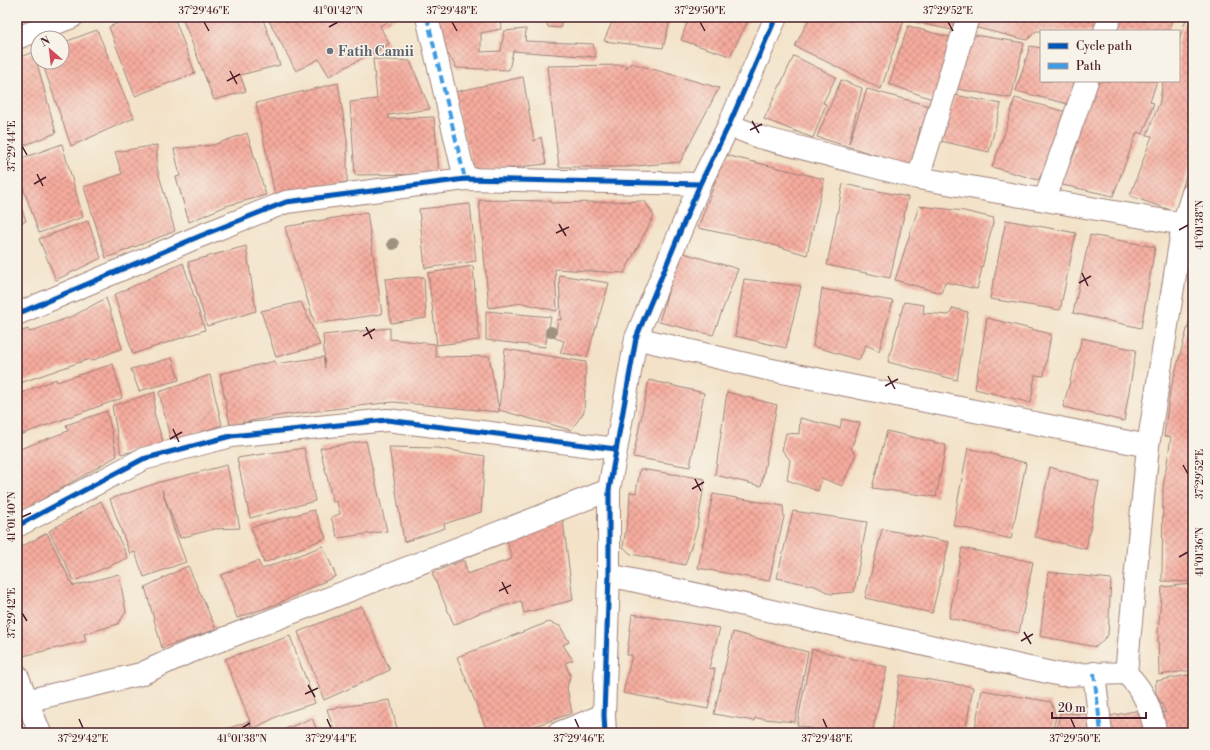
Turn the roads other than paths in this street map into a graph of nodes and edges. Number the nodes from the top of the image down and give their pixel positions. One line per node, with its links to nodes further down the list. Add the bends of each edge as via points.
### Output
1 (72, 17): 7 (street)
2 (428, 17): 11 (street)
3 (776, 17): 9 (street)
4 (968, 17): 10 (street)
5 (1110, 17): 6 (street)
6 (1105, 30)
7 (17, 38)
8 (1087, 82): 14 (street)
9 (729, 126): 10 (street, via 759,137); 12 (street)
10 (918, 178): 14 (street)
11 (465, 179): 12 (street); 16 (street, via 286,202)
12 (700, 184): 17 (street)
13 (1193, 193): 15 (street)
14 (1045, 199): 15 (street)
15 (1183, 224): 18 (street)
16 (17, 314)
17 (636, 338): 18 (street, via 767,369); 19 (street)
18 (1148, 446): 24 (street)
19 (616, 449): 20 (street); 21 (street, via 387,420 231,436 143,459)
20 (609, 490): 22 (street); 26 (street, via 182,655 141,674)
21 (17, 526)
22 (609, 575): 23 (street, via 1061,675); 27 (street)
23 (1094, 673): 24 (street); 30 (street)
24 (1126, 673): 31 (street, via 1139,686 1149,703)
25 (17, 675): 26 (street)
26 (26, 701): 28 (street)
27 (605, 724): 29 (street)
28 (40, 733)
29 (558, 733)
30 (1101, 733)
31 (1156, 733)

